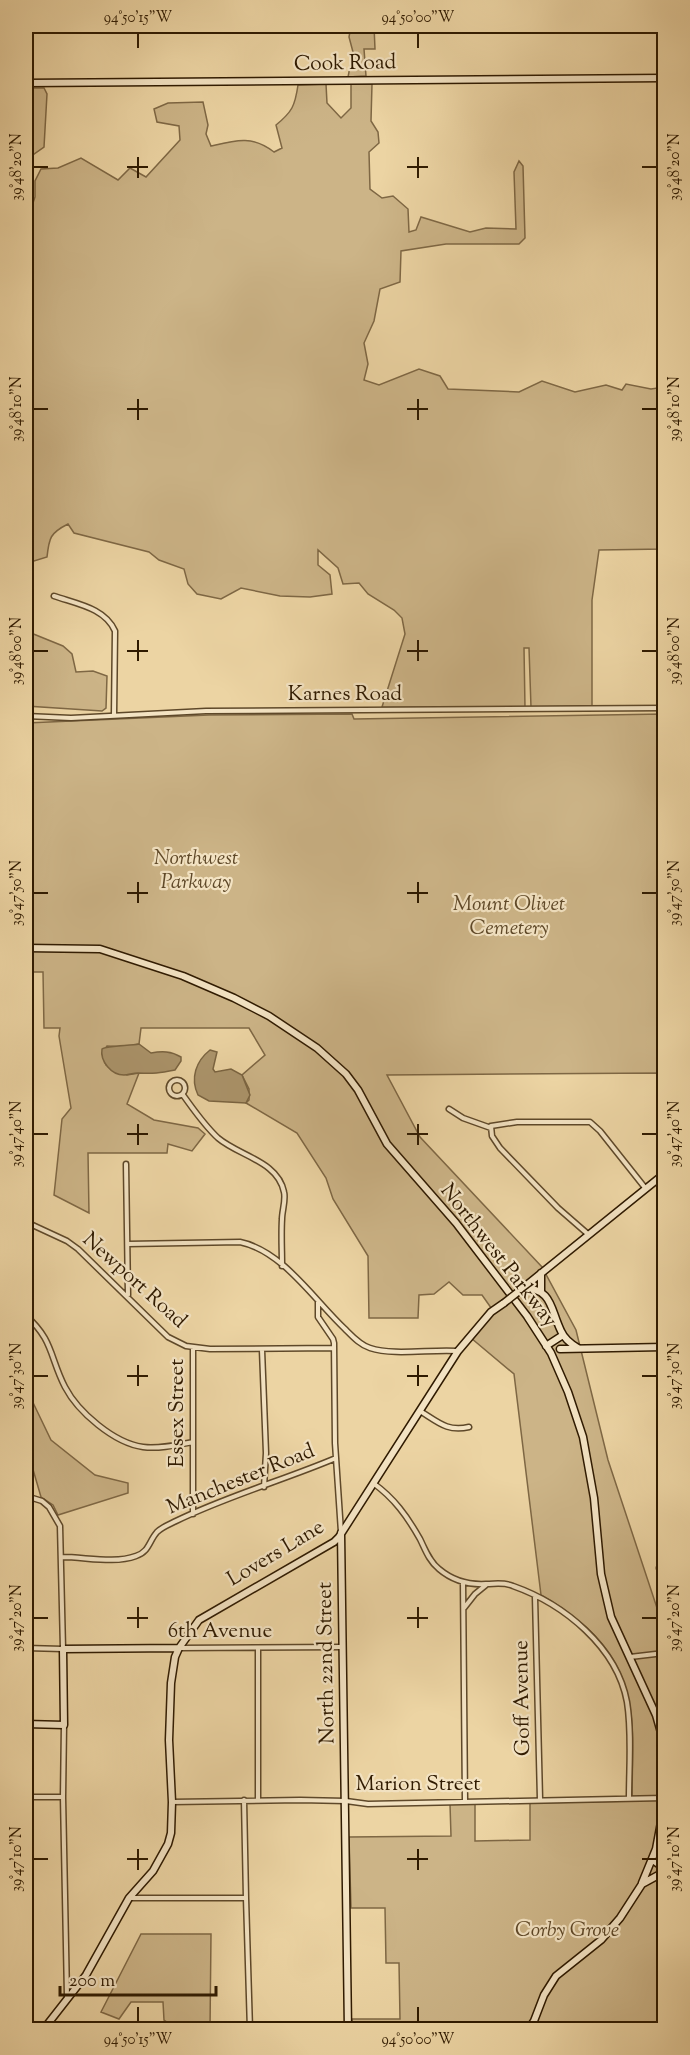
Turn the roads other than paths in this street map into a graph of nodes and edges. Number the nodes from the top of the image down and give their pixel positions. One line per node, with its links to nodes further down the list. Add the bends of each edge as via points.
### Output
1 (664, 78): 2 (street, Cook Road)
2 (26, 83)
3 (54, 596): 5 (street, via 101,613 111,621 115,631)
4 (664, 708): 5 (street, Karnes Road)
5 (114, 715): 6 (street, Karnes Road)
6 (26, 716)
7 (26, 948): 25 (street, Northwest Parkway, via 100,949 183,976 260,1011 317,1048 346,1074 387,1144 456,1223)
8 (183, 1095): 8 (street, via 185,1084 172,1082 172,1095); 17 (street, via 218,1137 279,1178 284,1193)
9 (449, 1109): 10 (street)
10 (491, 1128): 13 (street, via 517,1122 590,1122); 15 (street, via 500,1148)
11 (126, 1164): 16 (street)
12 (664, 1174): 13 (street, Lovers Lane)
13 (646, 1189): 15 (street, Lovers Lane)
14 (26, 1222): 21 (street, Newport Road, via 67,1241)
15 (589, 1236): 18 (street, Lovers Lane)
16 (128, 1244): 17 (street, via 240,1242 265,1251); 21 (street)
17 (282, 1266): 22 (street)
18 (541, 1273): 19 (street, Lovers Lane); 20 (street)
19 (520, 1290): 20 (street, via 534,1288); 32 (street, Lovers Lane, bridge, via 491,1312)
20 (542, 1292): 24 (street)
21 (128, 1296): 26 (street, Newport Road, via 168,1337)
22 (318, 1302): 28 (street, North 22nd Street, via 318,1317 333,1339); 32 (street, via 369,1348)
23 (26, 1316): 36 (street, via 45,1336 64,1385 79,1409 116,1436 141,1447)
24 (565, 1337): 25 (street); 29 (street); 31 (street)
25 (546, 1346): 33 (street, Northwest Parkway)
26 (193, 1347): 30 (street, Newport Road); 36 (street, Essex Street)
27 (664, 1347): 29 (street)
28 (334, 1348): 30 (street, Newport Road); 37 (street, North 22nd Street)
29 (579, 1348): 31 (street)
30 (262, 1349): 39 (street)
31 (560, 1349): 33 (street)
32 (458, 1352): 34 (street, Lovers Lane)
33 (551, 1353): 54 (street, Northwest Parkway, via 583,1437 603,1586 611,1617)
34 (419, 1411): 35 (street, via 456,1430); 38 (street, Lovers Lane)
35 (468, 1427)
36 (193, 1442): 41 (street, Essex Street)
37 (336, 1458): 39 (street, Manchester Road); 42 (street, North 22nd Street)
38 (373, 1483): 42 (street, Lovers Lane); 44 (street, via 397,1504 438,1569)
39 (264, 1487): 41 (street, Manchester Road)
40 (26, 1496): 43 (street, via 42,1501 57,1518)
41 (192, 1514): 43 (street, Manchester Road, via 161,1528 138,1556)
42 (341, 1533): 48 (street, North 22nd Street); 50 (street, Lovers Lane, via 334,1542 199,1620)
43 (63, 1557): 52 (street)
44 (463, 1582): 45 (street); 47 (street)
45 (487, 1584): 46 (street, via 512,1585); 47 (street)
46 (535, 1596): 60 (street, via 590,1636 615,1670 627,1702); 62 (street, Goff Avenue)
47 (464, 1609): 66 (street)
48 (343, 1647): 51 (street, 6th Avenue); 65 (street, North 22nd Street)
49 (26, 1648): 52 (street, 6th Avenue)
50 (179, 1648): 51 (street, 6th Avenue); 52 (street, 6th Avenue); 67 (street, Lovers Lane, via 171,1683)
51 (258, 1648): 64 (street)
52 (63, 1649): 56 (street)
53 (664, 1653): 54 (street)
54 (630, 1657): 57 (street, Northwest Parkway)
55 (26, 1724): 56 (street)
56 (64, 1725): 59 (street)
57 (664, 1743)
58 (26, 1797): 59 (street)
59 (63, 1797): 74 (street)
60 (629, 1798): 61 (street, Marion Street); 62 (street, Marion Street)
61 (664, 1798)
62 (540, 1799): 66 (street, Marion Street)
63 (244, 1800): 64 (street, Marion Street); 67 (street, Marion Street); 73 (street)
64 (258, 1800): 65 (street, Marion Street)
65 (346, 1801): 66 (street, Marion Street); 78 (street, North 22nd Street)
66 (465, 1801)
67 (172, 1802): 72 (street, Lovers Lane, via 168,1844 153,1871)
68 (664, 1806): 69 (street)
69 (653, 1860): 70 (street); 71 (street)
70 (664, 1870): 71 (street)
71 (642, 1884): 75 (street, via 601,1940 556,1976)
72 (129, 1898): 73 (street); 74 (street, Lovers Lane, via 86,1975)
73 (246, 1898): 77 (street)
74 (68, 1997): 76 (street, Lovers Lane)
75 (534, 2022): 79 (street); 80 (street)
76 (43, 2030)
77 (250, 2030)
78 (348, 2030)
79 (528, 2030)
80 (533, 2030)

